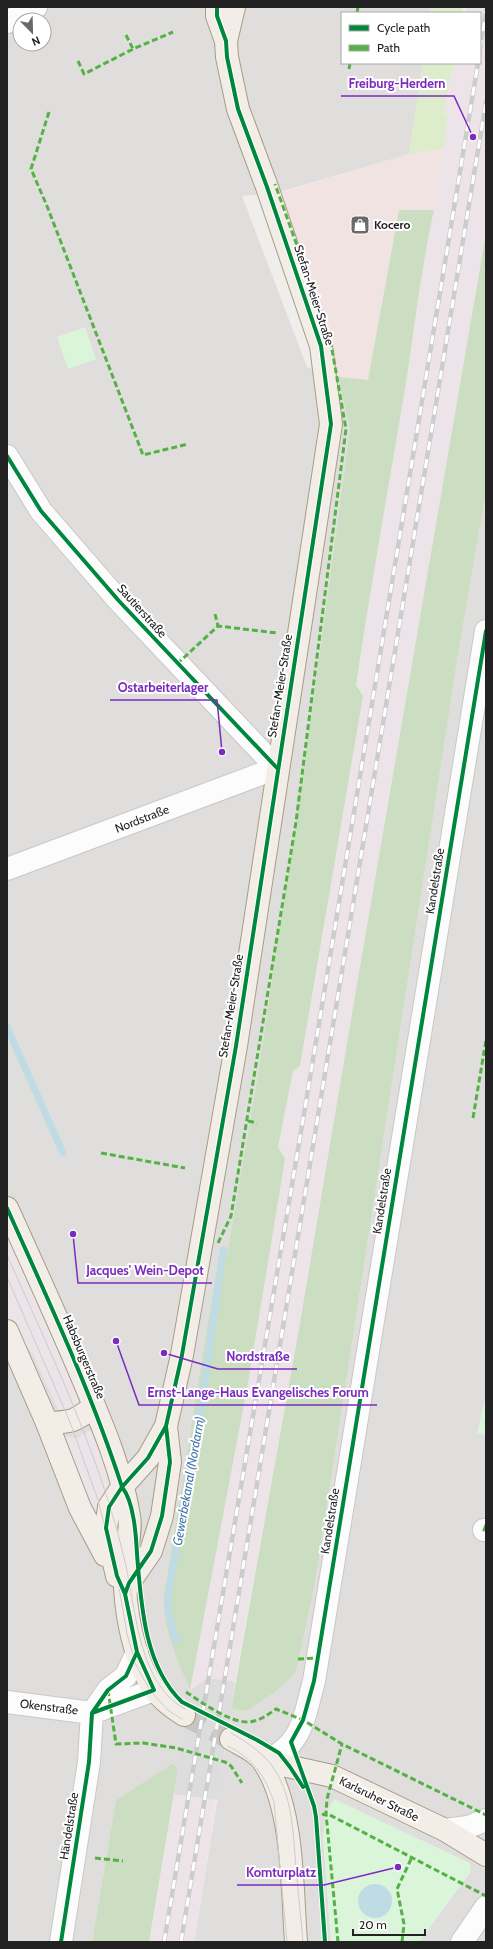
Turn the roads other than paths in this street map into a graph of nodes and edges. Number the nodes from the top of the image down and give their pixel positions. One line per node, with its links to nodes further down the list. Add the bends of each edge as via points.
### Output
1 (36, 7): 3 (street)
2 (220, 8): 6 (main road, Stefan-Meier-Straße, via 238,109 321,346 331,424)
3 (7, 22)
4 (7, 456): 6 (street, Sautierstraße, via 41,511 119,601)
5 (486, 631): 21 (street, Kandelstraße, via 314,1681 303,1720 295,1737)
6 (277, 768): 7 (street, Nordstraße); 12 (main road, Stefan-Meier-Straße, via 236,1046 199,1259)
7 (7, 869)
8 (7, 1208): 10 (main road, Habsburgerstraße)
9 (7, 1331): 11 (main road)
10 (94, 1406): 11 (main road, via 70,1422); 13 (main road, Habsburgerstraße)
11 (47, 1424): 14 (main road, via 80,1508)
12 (166, 1426): 13 (main road, Stefan-Meier-Straße, via 148,1458); 14 (main road, Stefan-Meier-Straße, via 170,1462 162,1516 151,1551 129,1583)
13 (122, 1487): 14 (main road, Stefan-Meier-Straße, via 109,1507 106,1528)
14 (121, 1585): 15 (main road)
15 (137, 1652): 16 (main road); 18 (street, Okenstraße, via 126,1676 108,1690)
16 (154, 1690): 18 (street, Okenstraße); 19 (main road)
17 (7, 1702): 18 (street, Okenstraße)
18 (92, 1713): 26 (street, Händelstraße, via 89,1762)
19 (184, 1715)
20 (231, 1739): 21 (main road)
21 (267, 1763): 23 (main road, Karlsruher Straße, via 332,1776); 27 (main road, via 285,1820)
22 (486, 1820): 23 (street)
23 (445, 1830): 24 (main road, Karlsruher Straße)
24 (486, 1855)
25 (486, 1907): 28 (street)
26 (61, 1942)
27 (296, 1942)
28 (462, 1942)

